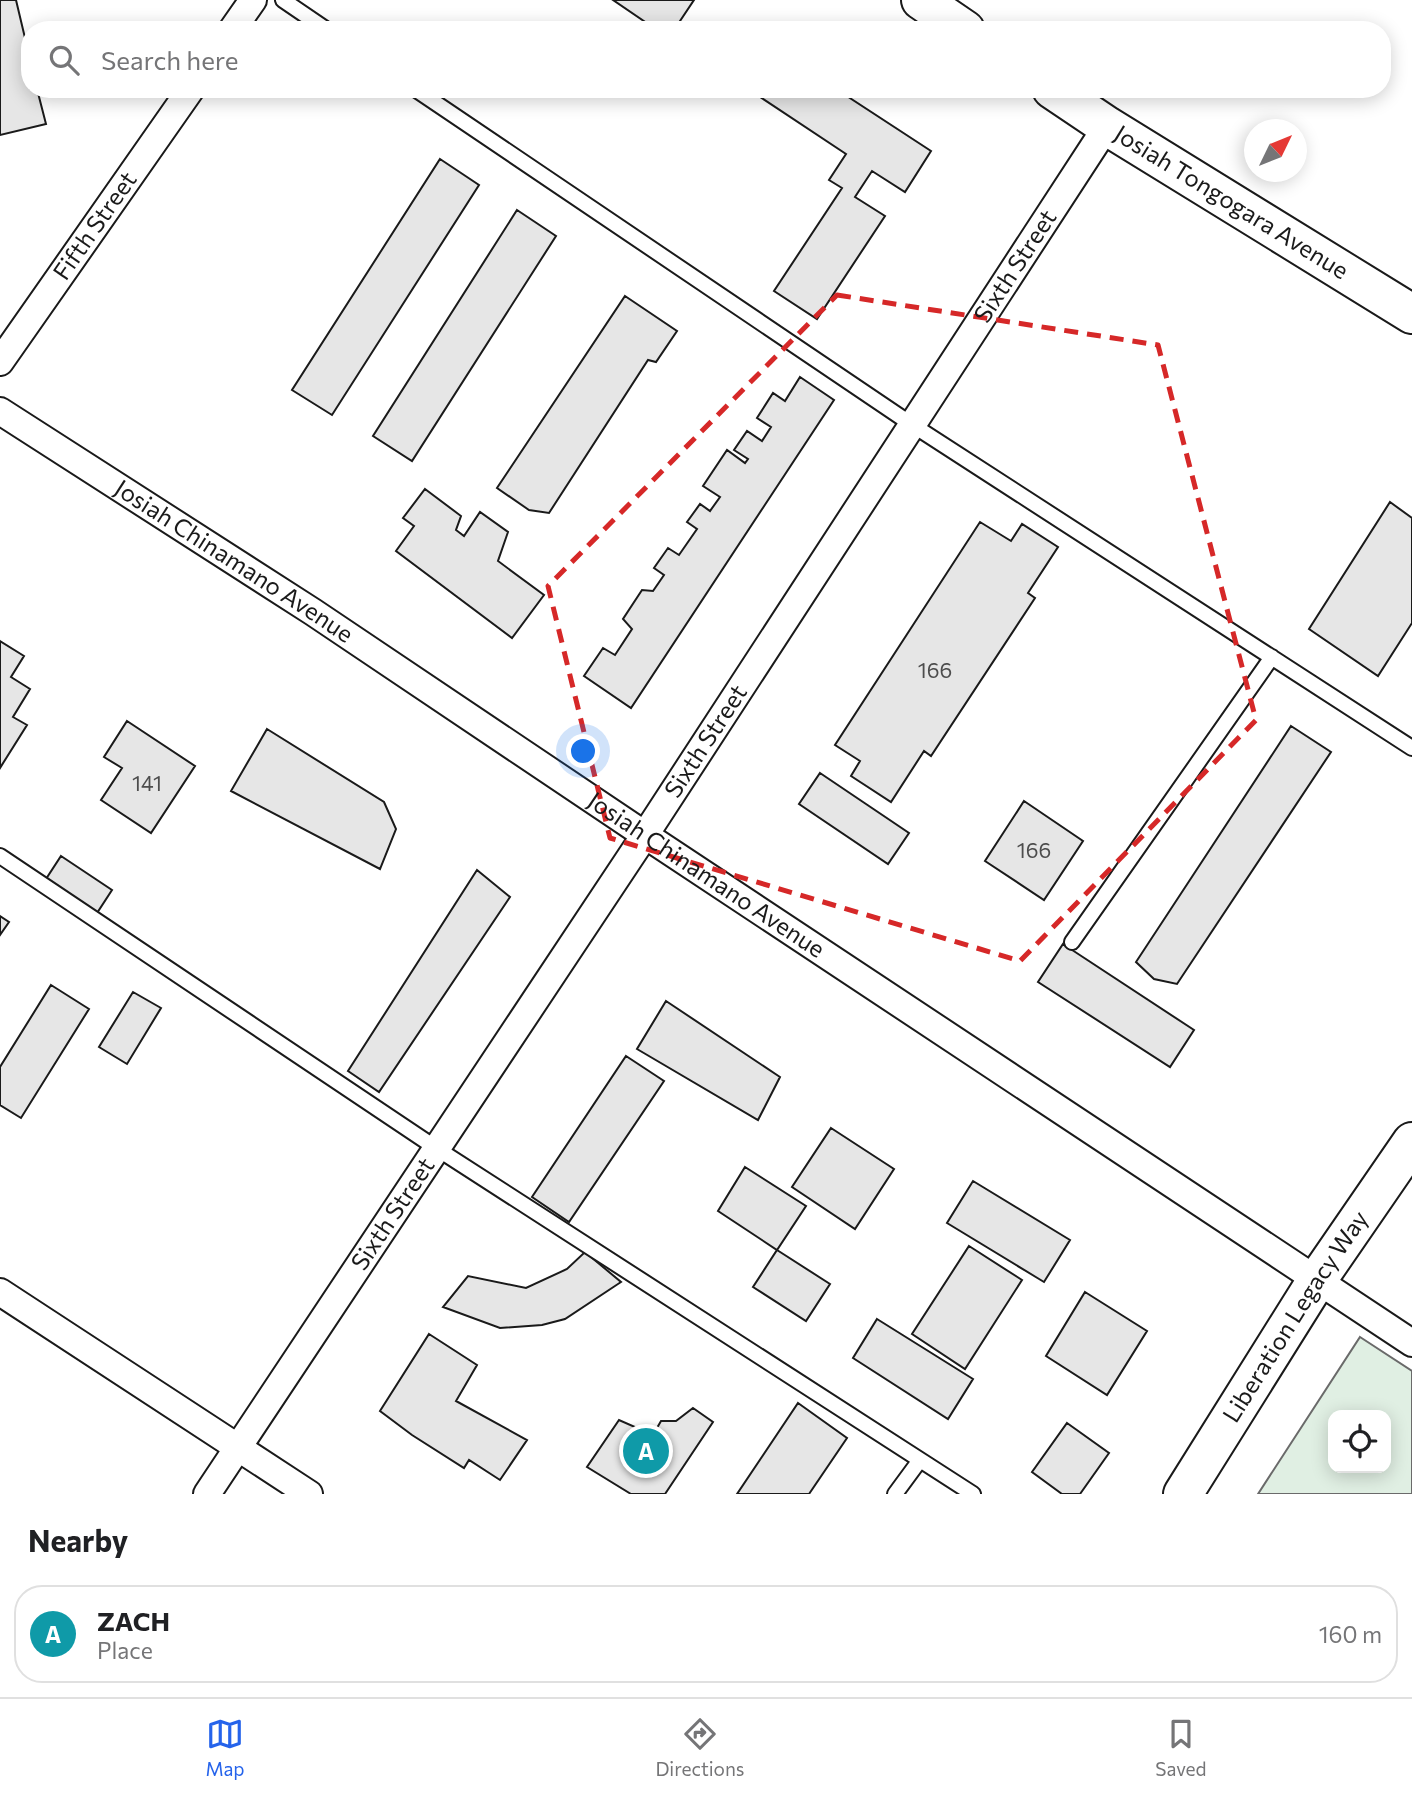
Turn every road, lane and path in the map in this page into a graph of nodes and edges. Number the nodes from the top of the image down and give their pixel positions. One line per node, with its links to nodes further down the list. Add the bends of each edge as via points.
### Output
1 (253, 0): 4 (street)
2 (283, 0): 5 (lane)
3 (921, 0): 6 (main road)
4 (238, 21)
5 (314, 21)
6 (952, 21)
7 (185, 98): 12 (street, Fifth Street)
8 (428, 98): 14 (lane)
9 (1065, 98): 10 (main road, Josiah Tongogara Avenue)
10 (1107, 127): 11 (main road, Josiah Tongogara Avenue); 14 (street, Sixth Street)
11 (1412, 314)
12 (0, 362)
13 (0, 411): 17 (street, Josiah Chinamano Avenue, via 313,612)
14 (911, 424): 15 (lane); 17 (street, Sixth Street)
15 (1272, 657): 16 (lane); 19 (lane)
16 (1412, 747)
17 (645, 835): 21 (street, Sixth Street); 22 (street, Josiah Chinamano Avenue)
18 (0, 856): 21 (lane)
19 (1072, 942)
20 (1412, 1142): 22 (main road, Liberation Legacy Way)
21 (436, 1147): 25 (street, Sixth Street); 26 (lane)
22 (1317, 1280): 24 (street, Josiah Chinamano Avenue); 31 (main road, Liberation Legacy Way)
23 (0, 1292): 25 (street)
24 (1412, 1343)
25 (237, 1446): 27 (street, Sixth Street); 28 (street)
26 (920, 1460): 29 (lane); 30 (lane)
27 (207, 1494)
28 (309, 1494)
29 (895, 1494)
30 (973, 1494)
31 (1183, 1494)

